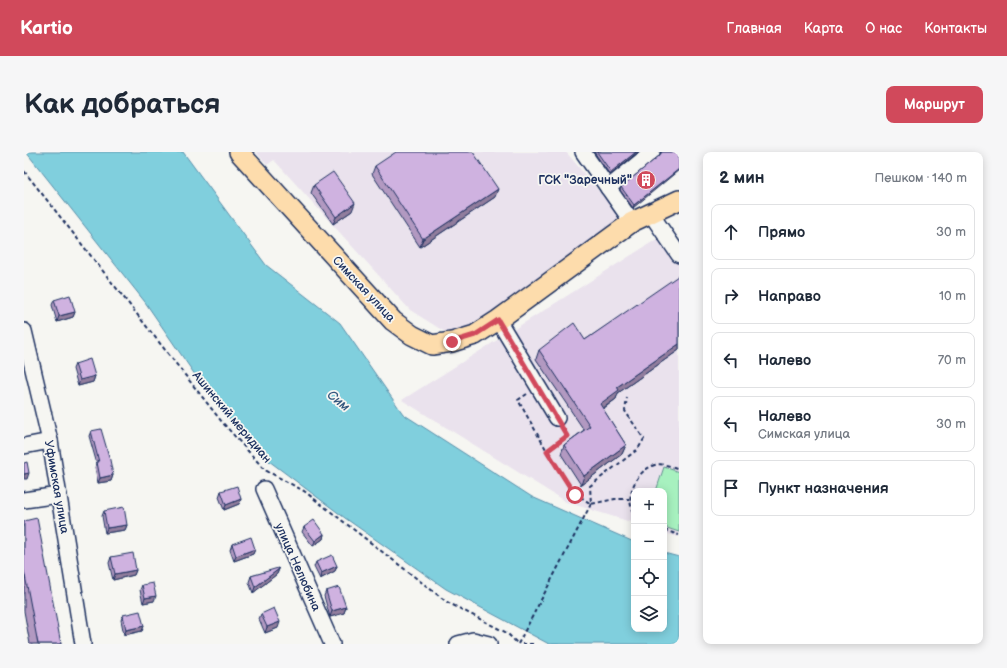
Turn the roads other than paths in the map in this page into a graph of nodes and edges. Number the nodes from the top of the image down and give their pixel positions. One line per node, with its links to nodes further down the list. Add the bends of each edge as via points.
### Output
1 (238, 152): 9 (main road, Симская улица, via 393,321 412,335 432,345 452,342 475,335)
2 (652, 152): 4 (street)
3 (589, 154): 4 (street)
4 (608, 188): 7 (street)
5 (679, 200): 6 (main road, Симская улица)
6 (651, 214): 7 (main road, Симская улица); 8 (street)
7 (632, 222): 9 (main road, Симская улица)
8 (679, 255)
9 (498, 320): 11 (street)
10 (24, 331): 12 (street, Уфимская улица)
11 (557, 418)
12 (50, 441): 13 (street); 15 (street, Уфимская улица)
13 (24, 446)
14 (264, 489): 18 (street, улица Нелюбина)
15 (59, 495): 16 (street); 17 (street, Уфимская улица)
16 (24, 500)
17 (83, 644)
18 (332, 644)
19 (458, 644): 20 (street, via 473,640)
20 (489, 644)

